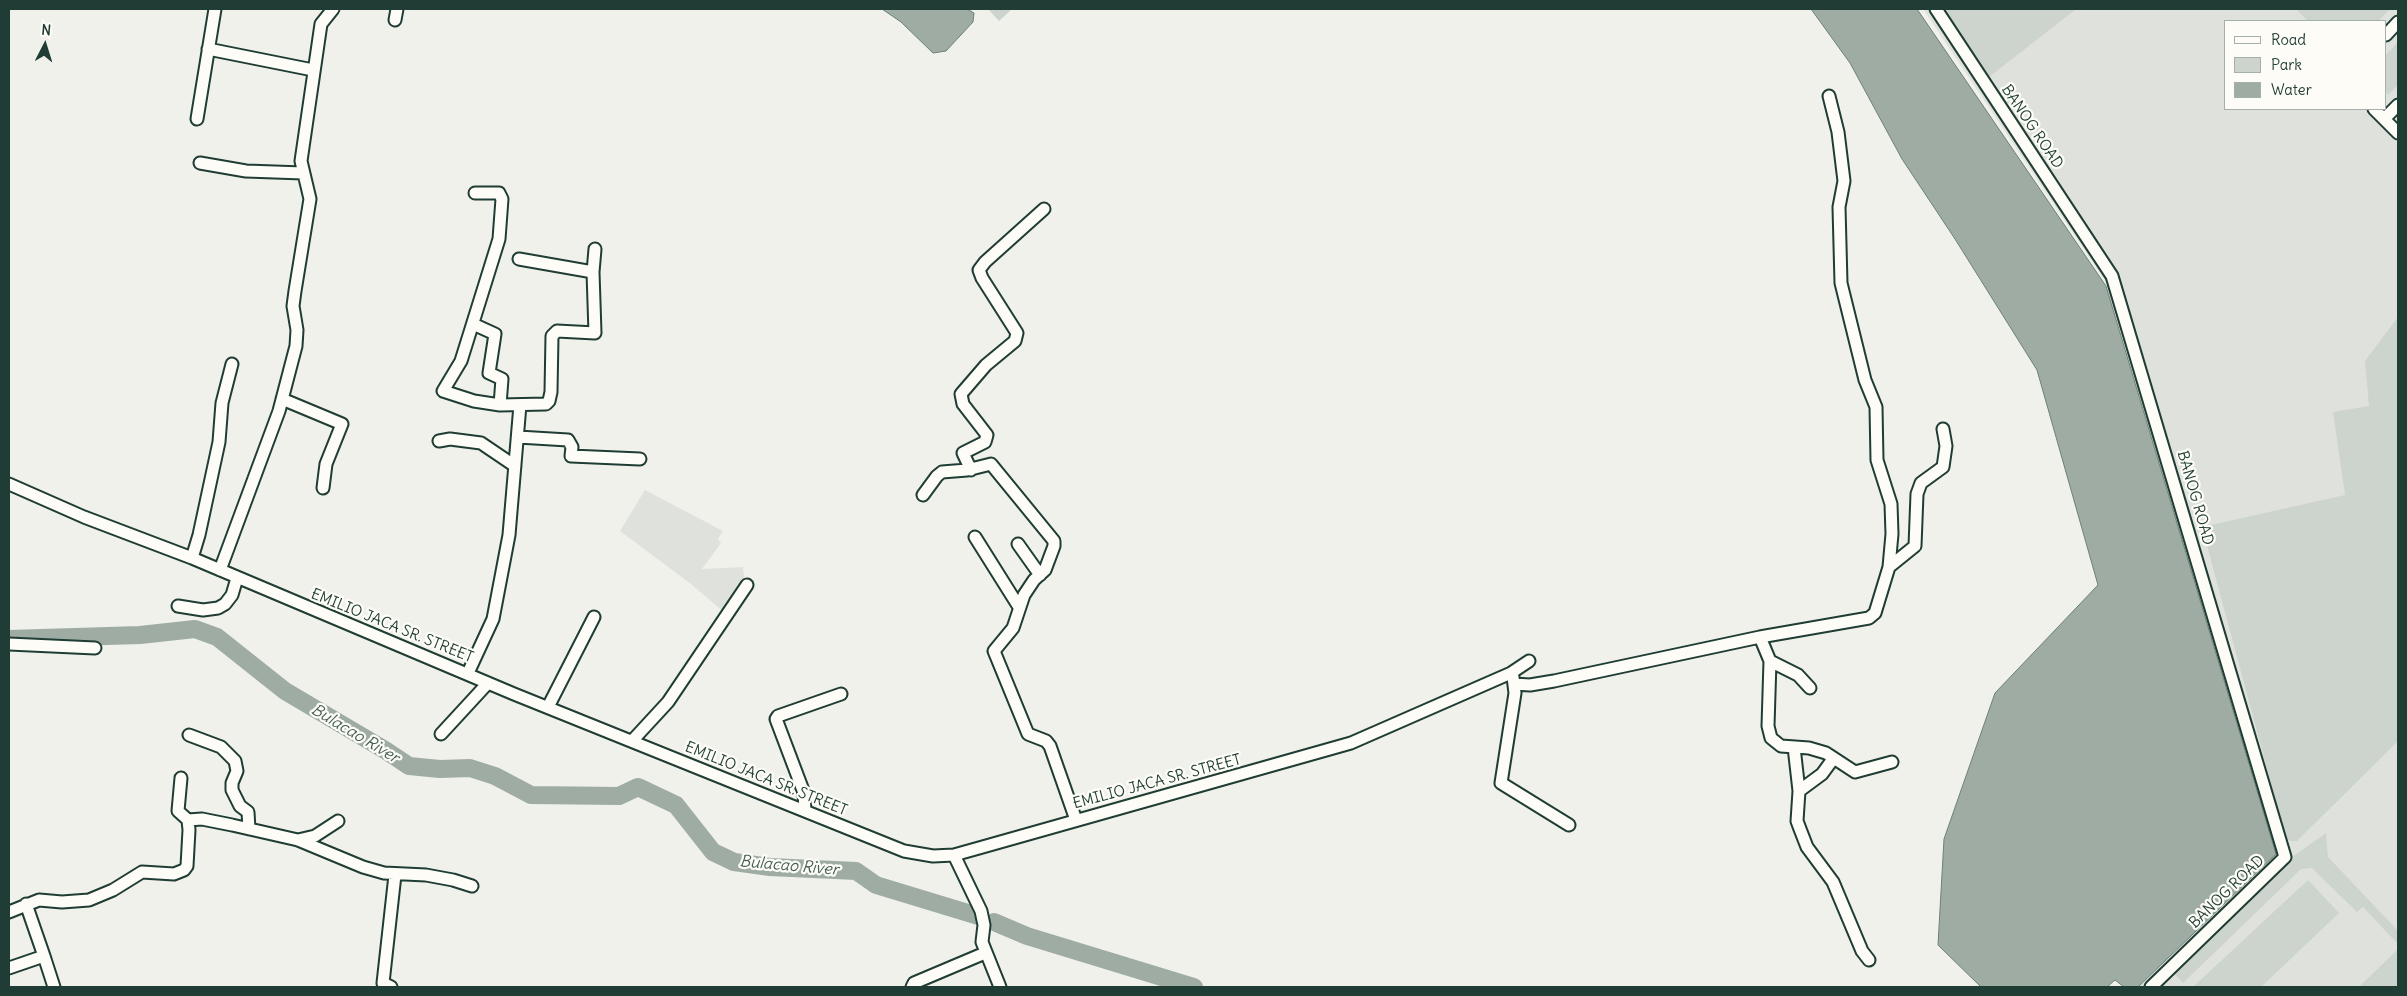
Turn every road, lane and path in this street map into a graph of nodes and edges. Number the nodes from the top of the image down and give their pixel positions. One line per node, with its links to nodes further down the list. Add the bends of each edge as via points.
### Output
1 (216, 9): 6 (street)
2 (333, 9): 7 (street, via 321,24)
3 (1936, 9): 85 (street, BANOG ROAD, via 2114,281 2284,857)
4 (2398, 22): 5 (street)
5 (2387, 34)
6 (208, 49): 7 (street); 12 (street)
7 (313, 70): 15 (street, via 301,161)
8 (1829, 96): 38 (street, via 1838,132 1844,181 1839,208 1841,284 1865,380 1876,407 1877,460 1891,504)
9 (2398, 105): 11 (street)
10 (2375, 110): 11 (street)
11 (2384, 119): 13 (street)
12 (196, 120)
13 (2398, 134)
14 (200, 164): 15 (street, via 246,171)
15 (303, 173): 23 (street, via 310,199 293,306 297,338)
16 (475, 193): 21 (street, via 499,193 502,199 499,239)
17 (1044, 209): 31 (street, via 979,270 1017,337 961,394 962,404 987,435 986,442 963,453)
18 (596, 249): 20 (street)
19 (518, 259): 20 (street)
20 (593, 272): 24 (street, via 595,334 557,331 552,336 552,392 549,401 546,404)
21 (473, 324): 25 (street, via 495,334 489,373 502,379); 25 (street, via 461,361 443,391)
22 (232, 364): 37 (street, via 222,403 217,451)
23 (282, 399): 33 (street, via 342,424 326,464); 39 (street)
24 (520, 404): 25 (street); 27 (street)
25 (500, 405)
26 (1943, 429): 38 (street, via 1946,446 1942,467 1921,483 1917,494 1915,546)
27 (518, 437): 29 (street, via 568,440 572,447 571,456); 30 (street)
28 (439, 441): 30 (street, via 450,439 481,443)
29 (640, 459)
30 (515, 466): 51 (street, via 509,535 493,620)
31 (971, 470): 34 (street, via 942,472); 40 (street, via 994,466 1051,535 1054,546)
32 (9, 484): 37 (street, EMILIO JACA SR. STREET)
33 (323, 488)
34 (923, 495)
35 (975, 537): 44 (street)
36 (1018, 544): 40 (street)
37 (192, 558): 39 (street, EMILIO JACA SR. STREET)
38 (1889, 567): 46 (street, via 1875,613 1869,618)
39 (220, 570): 41 (street, EMILIO JACA SR. STREET)
40 (1040, 575): 44 (street)
41 (238, 578): 43 (street, via 232,595 218,608 203,610); 51 (street, EMILIO JACA SR. STREET)
42 (747, 585): 59 (street, via 668,702)
43 (178, 606)
44 (1019, 607): 67 (street, via 1014,628 996,646 995,656 1028,734 1046,740 1050,746)
45 (594, 617): 56 (street)
46 (1760, 637): 50 (street); 52 (street, via 1530,685)
47 (9, 644): 48 (street)
48 (95, 648)
49 (1529, 661): 52 (street, EMILIO JACA SR. STREET)
50 (1770, 661): 54 (street, via 1798,675); 60 (street, via 1768,726 1771,738 1782,746)
51 (468, 673): 53 (street, EMILIO JACA SR. STREET)
52 (1513, 678): 67 (street, EMILIO JACA SR. STREET, via 1351,743); 69 (street, via 1515,692 1501,784)
53 (488, 683): 56 (street, EMILIO JACA SR. STREET); 57 (street)
54 (1810, 688)
55 (841, 694): 65 (street, via 776,719 804,793)
56 (548, 708): 59 (street, EMILIO JACA SR. STREET)
57 (441, 734)
58 (189, 735): 70 (street, via 220,747 235,761 237,771 232,790 240,806 248,812)
59 (632, 741): 65 (street, EMILIO JACA SR. STREET)
60 (1794, 748): 61 (street, via 1809,748 1826,753); 64 (street)
61 (1833, 759): 62 (street, via 1855,772); 64 (street, via 1822,774)
62 (1892, 762)
63 (181, 778): 66 (street, via 178,811)
64 (1799, 791): 79 (street, via 1798,821 1807,847 1833,882 1862,951)
65 (805, 811): 72 (street, EMILIO JACA SR. STREET, via 904,851 933,856)
66 (188, 820): 70 (street); 75 (street, via 187,866 180,873 142,872 113,890 83,901 39,900)
67 (1076, 820): 72 (street, EMILIO JACA SR. STREET)
68 (338, 821): 71 (street, via 315,836)
69 (1569, 825)
70 (249, 829): 71 (street)
71 (298, 840): 73 (street, via 363,867)
72 (954, 855): 77 (street, via 981,911 984,925 982,942)
73 (395, 875): 74 (street, via 426,875); 82 (street, via 383,983)
74 (472, 886)
75 (26, 904): 76 (street); 78 (street)
76 (9, 912)
77 (986, 953): 83 (street, via 914,983); 84 (street)
78 (44, 956): 80 (street); 81 (street)
79 (1869, 960)
80 (9, 968)
81 (54, 987)
82 (391, 987)
83 (912, 987)
84 (1000, 987)
85 (2151, 987)

